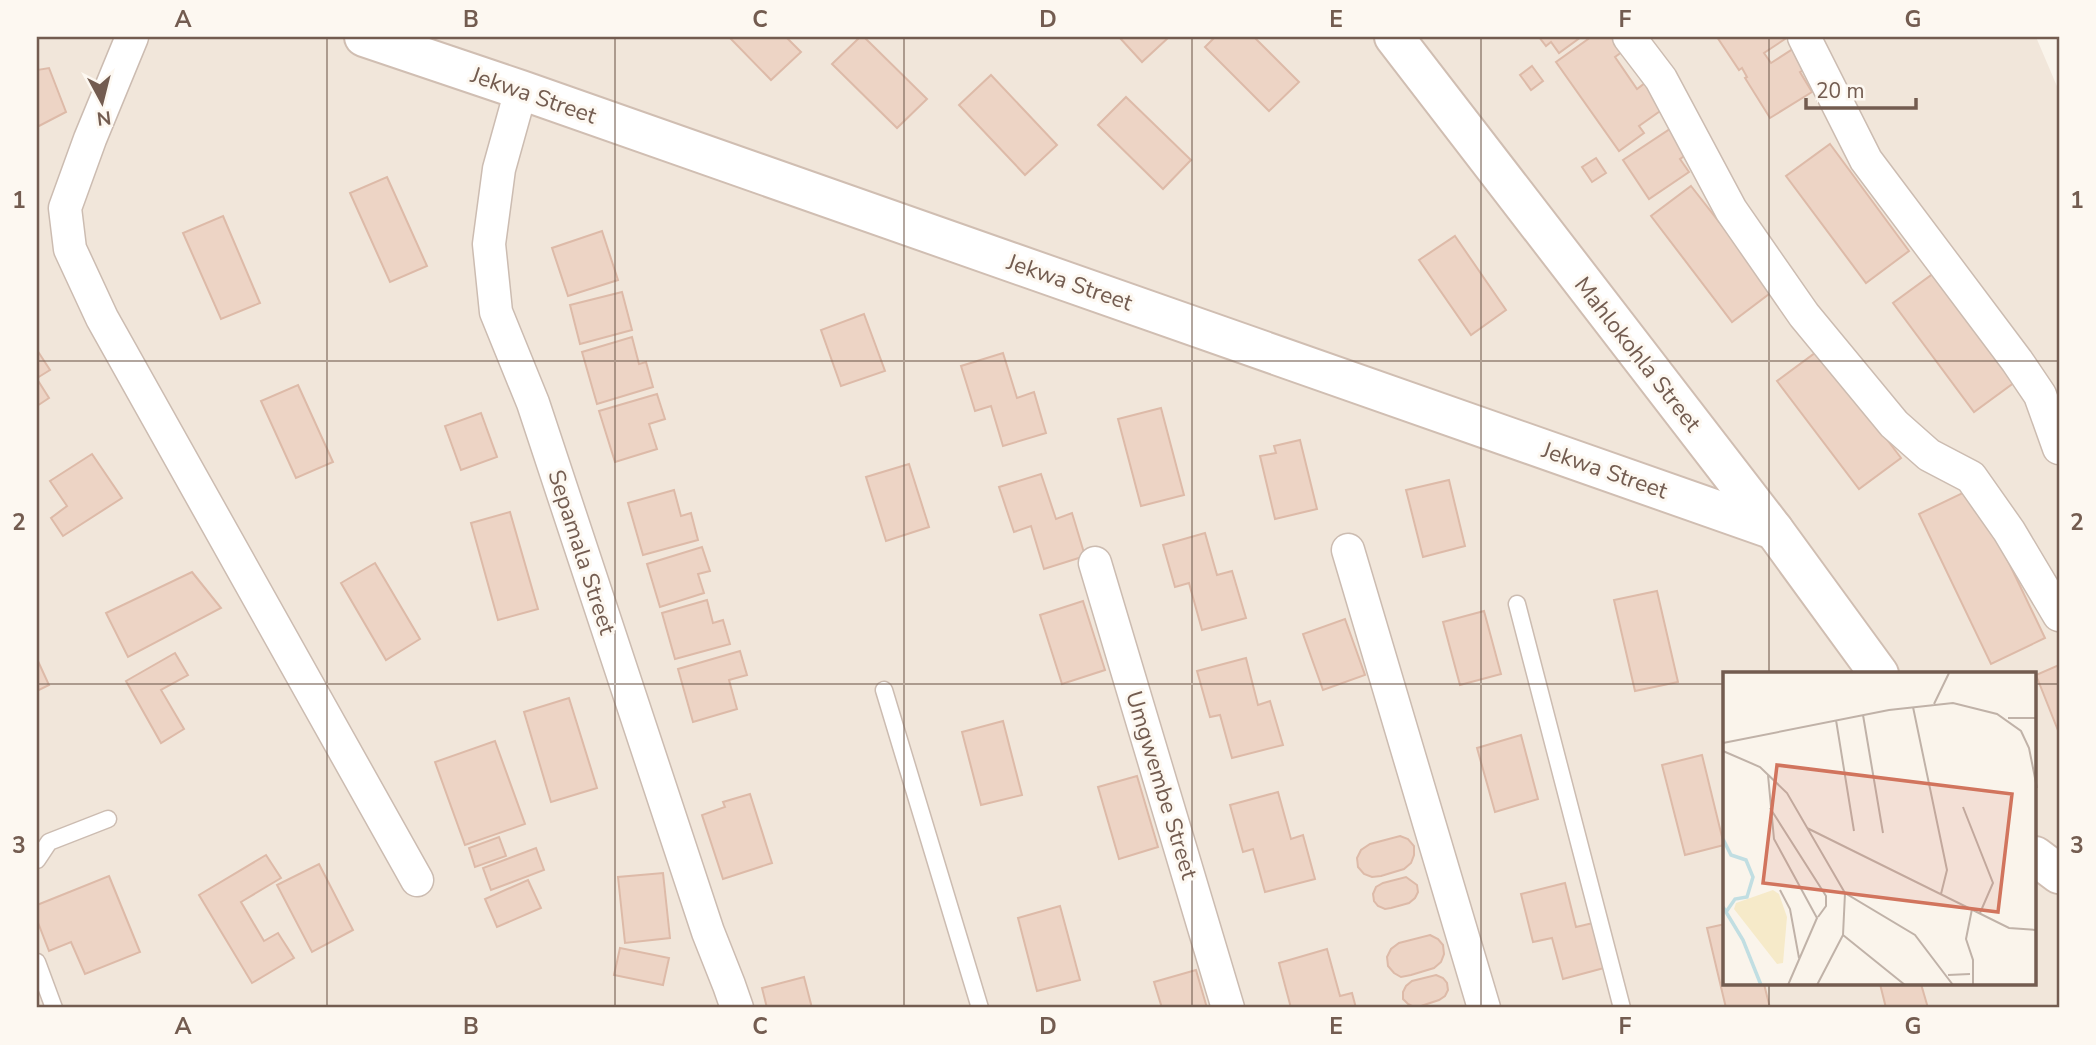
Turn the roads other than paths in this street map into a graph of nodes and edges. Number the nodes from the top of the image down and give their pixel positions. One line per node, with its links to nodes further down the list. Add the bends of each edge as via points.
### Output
1 (132, 37): 19 (street, via 65,208 71,248 102,318)
2 (365, 37): 6 (street, Jekwa Street)
3 (1394, 37): 8 (street, Mahlokohla Street)
4 (1629, 37): 12 (street, via 1661,79 1731,210 1804,315 1894,424 1929,455 1971,477)
5 (1804, 37): 7 (street, via 1866,160 2040,395)
6 (522, 90): 8 (street, Jekwa Street); 22 (street, Sepamala Street, via 499,169 489,244 496,312 533,403)
7 (2059, 447)
8 (1774, 530): 13 (street, Mahlokohla Street)
9 (1348, 550): 25 (street)
10 (1095, 563): 24 (street, Umgwembe Street)
11 (1517, 604): 26 (lane)
12 (2059, 615)
13 (1878, 672)
14 (884, 690): 23 (lane)
15 (108, 819): 17 (lane, via 49,842)
16 (2036, 857): 18 (street)
17 (37, 860)
18 (2059, 874)
19 (417, 880)
20 (37, 962): 21 (lane)
21 (54, 1008)
22 (737, 1008)
23 (980, 1008)
24 (1228, 1008)
25 (1484, 1008)
26 (1622, 1008)

